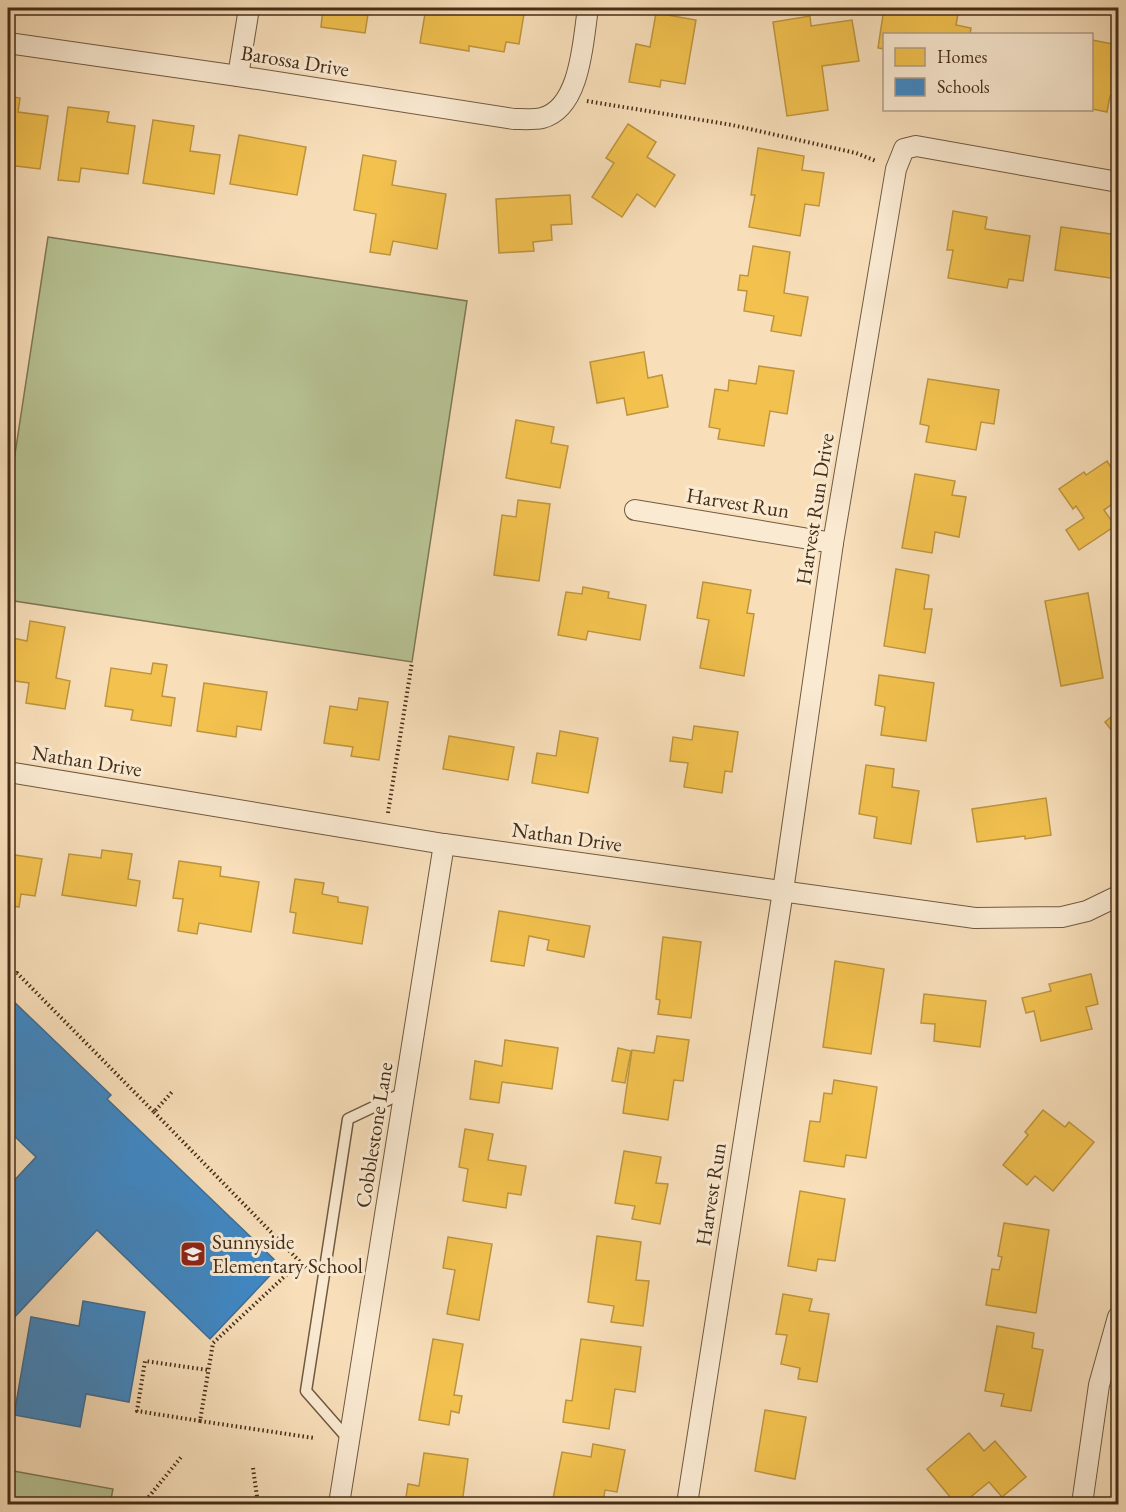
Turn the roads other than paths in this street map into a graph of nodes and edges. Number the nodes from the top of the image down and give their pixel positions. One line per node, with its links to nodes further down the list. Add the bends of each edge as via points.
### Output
1 (249, 8): 4 (street)
2 (588, 8): 4 (street, Barossa Drive, via 569,98 542,118 514,119)
3 (8, 43): 4 (street, Barossa Drive)
4 (238, 76)
5 (1119, 182): 7 (street, Harvest Run Drive, via 916,146 904,149 896,169)
6 (634, 510): 7 (street, Harvest Run)
7 (833, 543): 10 (street, Harvest Run Drive)
8 (8, 772): 9 (street, Nathan Drive)
9 (444, 844): 10 (street, Nathan Drive); 12 (street, Cobblestone Lane)
10 (783, 891): 11 (street, Nathan Drive, via 975,918 1062,917 1087,911); 16 (street, Harvest Run)
11 (1119, 896)
12 (405, 1092): 14 (street, Cobblestone Lane); 14 (lane, via 348,1119 306,1392)
13 (1119, 1317): 17 (street, via 1099,1385)
14 (349, 1440): 15 (street, Cobblestone Lane)
15 (339, 1504)
16 (687, 1504)
17 (1082, 1504)

